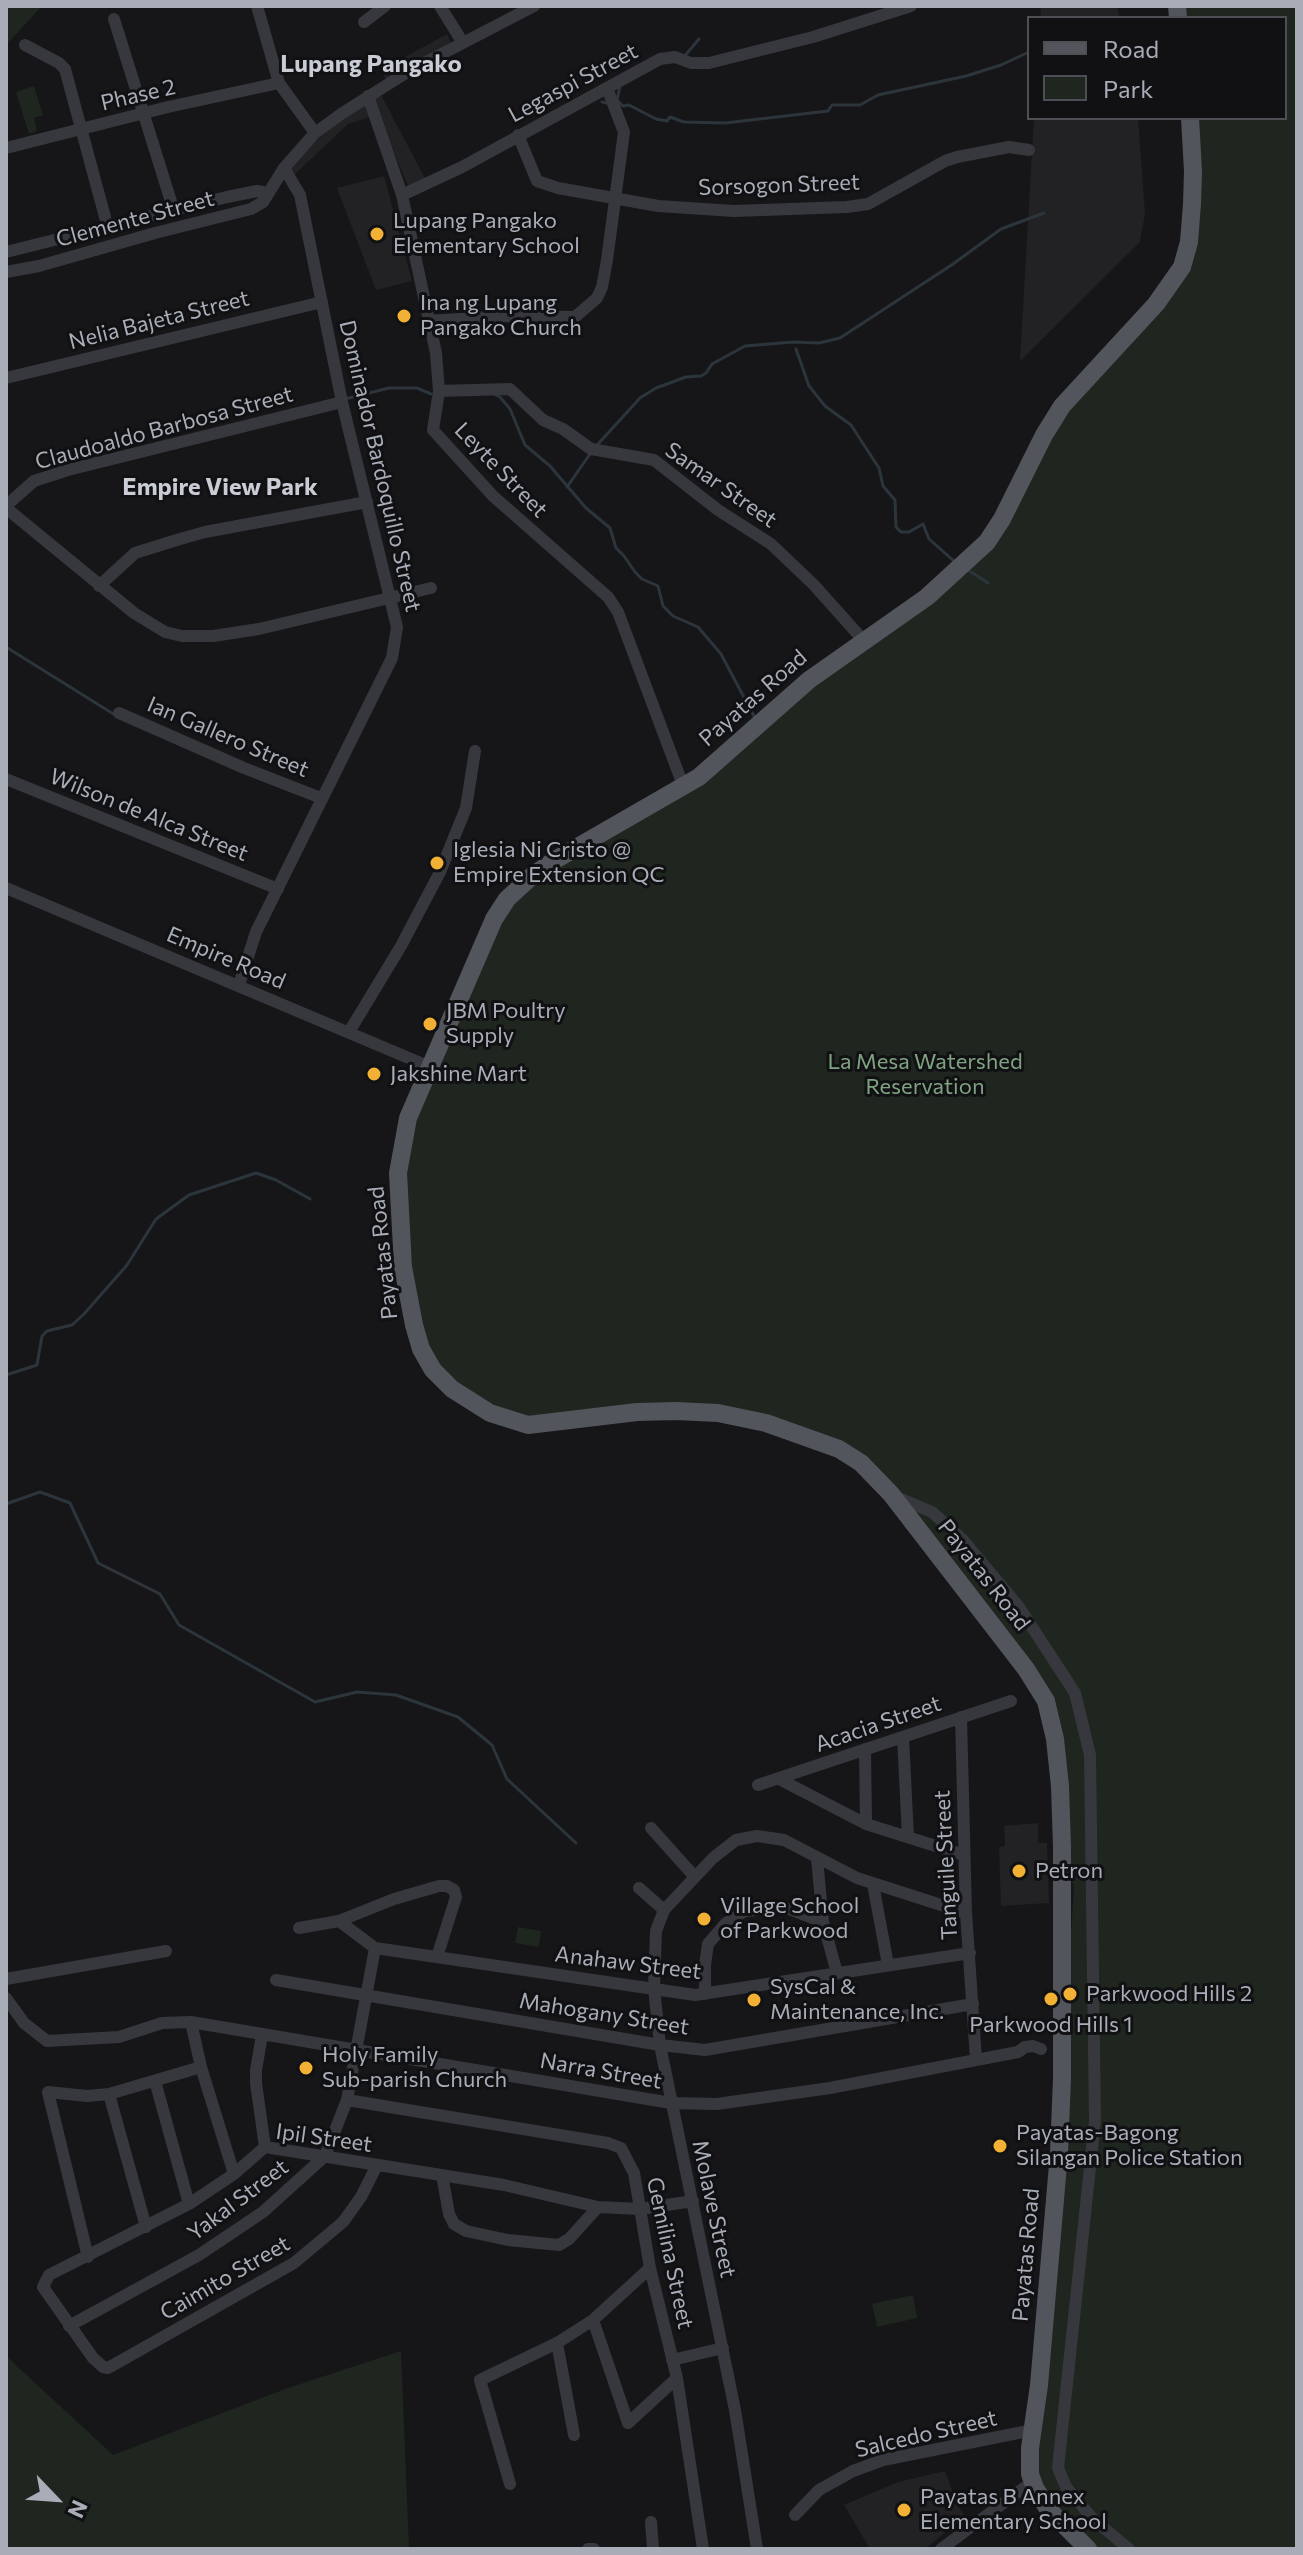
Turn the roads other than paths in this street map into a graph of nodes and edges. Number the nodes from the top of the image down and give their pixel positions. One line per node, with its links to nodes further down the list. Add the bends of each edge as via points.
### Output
1 (257, 6): 10 (street)
2 (385, 6): 7 (street)
3 (440, 6): 8 (street)
4 (534, 6): 8 (street, Clemente Street)
5 (911, 6): 11 (street, Legaspi Street, via 709,63 660,59)
6 (114, 19): 13 (street)
7 (364, 22)
8 (463, 43): 12 (street, Clemente Street)
9 (25, 45): 15 (street, via 63,65)
10 (279, 83): 13 (street, Phase 2); 16 (street)
11 (607, 88): 17 (street, Legaspi Street); 23 (street, via 624,132)
12 (368, 96): 16 (street, Clemente Street); 22 (street, Leyte Street)
13 (143, 114): 15 (street, Phase 2); 24 (street)
14 (1190, 120): 42 (main road, Payatas Road, via 1190,230 1177,278 1062,406 987,542 927,597)
15 (82, 128): 18 (street, Phase 2); 26 (street)
16 (315, 133): 20 (street, Clemente Street)
17 (518, 135): 22 (street, Legaspi Street); 23 (street, Sorsogon Street, via 537,181)
18 (6, 148)
19 (1029, 150): 23 (street, Sorsogon Street, via 1009,147 957,157 868,204 847,207 734,211)
20 (284, 168): 21 (street, Clemente Street); 32 (street, Dominador Bardoquillo Street, via 300,195)
21 (267, 193): 24 (street, Clemente Street); 28 (street, Clemente Street, via 251,209)
22 (402, 195): 33 (street, Leyte Street)
23 (615, 197): 33 (street, via 602,287 575,317)
24 (174, 211): 25 (street, Clemente Street)
25 (152, 217): 26 (street, Clemente Street); 28 (street)
26 (108, 228): 27 (street, Clemente Street)
27 (90, 232): 29 (street); 30 (street, Clemente Street)
28 (155, 233): 29 (street, Clemente Street)
29 (95, 251): 31 (street, Clemente Street)
30 (6, 252)
31 (6, 272)
32 (322, 302): 34 (street, Nelia Bajeta Street); 36 (street, Dominador Bardoquillo Street)
33 (428, 321): 35 (street, Leyte Street)
34 (6, 378)
35 (439, 391): 42 (street, Samar Street, via 510,389 543,420 591,449 654,460 771,544); 46 (street, Leyte Street, via 433,430 493,496 608,597 618,612)
36 (342, 402): 37 (street, Dominador Bardoquillo Street); 38 (street, Claudoaldo Barbosa Street, via 68,470 34,481)
37 (367, 502): 39 (street, via 205,532 150,548 135,553); 41 (street, Dominador Bardoquillo Street)
38 (6, 508): 39 (street)
39 (99, 586): 41 (street, via 165,632 182,636 249,631)
40 (431, 588): 41 (street)
41 (391, 598): 47 (street, Dominador Bardoquillo Street, via 397,627 392,658)
42 (864, 641): 46 (main road, Payatas Road, via 809,680)
43 (119, 713): 47 (street, Ian Gallero Street)
44 (475, 751): 51 (street, via 466,808 440,872)
45 (6, 779): 49 (street, Wilson de Alca Street)
46 (684, 788): 52 (main road, Payatas Road, via 555,860 507,899)
47 (321, 798): 49 (street, Dominador Bardoquillo Street)
48 (6, 888): 50 (street, Empire Road)
49 (278, 889): 50 (street, Dominador Bardoquillo Street, via 256,932)
50 (239, 985): 51 (street, Empire Road)
51 (349, 1032): 52 (street, Empire Road)
52 (430, 1067): 53 (main road, Payatas Road, via 404,1131 398,1189 403,1267 414,1325 421,1349 443,1381 490,1413 528,1425 637,1412 747,1418 839,1449)
53 (891, 1494): 89 (main road, Payatas Road, via 1026,1669 1050,1712 1062,1847); 129 (street, via 932,1512 1019,1607 1075,1693 1090,1755 1095,2120 1058,2468 1066,2487 1092,2518)
54 (1011, 1701): 55 (street, Acacia Street)
55 (961, 1717): 56 (street, Acacia Street); 63 (street, Tanguile Street)
56 (903, 1737): 57 (street, Acacia Street); 62 (street)
57 (865, 1749): 58 (street, Acacia Street); 60 (street)
58 (779, 1779): 59 (street, Acacia Street); 60 (street)
59 (758, 1785)
60 (866, 1824): 62 (street)
61 (651, 1828): 65 (street)
62 (908, 1837): 63 (street)
63 (964, 1855): 69 (street, Tanguile Street)
64 (817, 1859): 65 (street, via 784,1840 757,1836 736,1840); 66 (street); 71 (street)
65 (694, 1876): 68 (street)
66 (873, 1884): 69 (street); 77 (street)
67 (639, 1888): 68 (street)
68 (664, 1910): 81 (street, Molave Street, via 656,1931)
69 (966, 1913): 75 (street, Tanguile Street)
70 (339, 1921): 72 (street); 73 (street); 76 (street, via 447,1886 456,1897)
71 (823, 1922): 78 (street); 82 (street, via 786,1908 745,1911 708,1944)
72 (299, 1928)
73 (375, 1948): 76 (street, Anahaw Street); 83 (street, Yakal Street)
74 (166, 1951): 79 (street)
75 (970, 1953): 77 (street, Anahaw Street); 85 (street, Tanguile Street)
76 (437, 1957): 81 (street, Anahaw Street)
77 (888, 1965): 78 (street, Anahaw Street)
78 (837, 1973): 82 (street, Anahaw Street)
79 (6, 1979)
80 (276, 1980): 83 (street, Mahogany Street)
81 (654, 1988): 82 (street, Anahaw Street); 88 (street, Molave Street)
82 (705, 1994)
83 (365, 1997): 88 (street, Mahogany Street); 90 (street, Yakal Street)
84 (6, 1998): 86 (street, Narra Street, via 24,2023 47,2041 119,2037 162,2023)
85 (973, 2004): 88 (street, Mahogany Street, via 705,2050); 91 (street, Tanguile Street)
86 (191, 2022): 87 (street, Narra Street); 92 (street)
87 (262, 2035): 90 (street, Narra Street); 97 (street, via 256,2083)
88 (660, 2045): 96 (street, Molave Street)
89 (1063, 2047): 91 (street, Narra Street, via 1029,2046); 116 (main road, Payatas Road, via 1059,2153)
90 (357, 2049): 95 (street, Yakal Street); 96 (street, Narra Street)
91 (976, 2059): 96 (street, Narra Street, via 830,2088 717,2104)
92 (201, 2067): 93 (street); 100 (street)
93 (155, 2081): 94 (street); 103 (street)
94 (109, 2094): 106 (street); 107 (street, via 48,2092)
95 (347, 2100): 98 (street, Yakal Street); 105 (street, Gemilina Street, via 608,2143 621,2148 634,2173)
96 (671, 2103): 102 (street, Molave Street)
97 (265, 2147): 98 (street, Ipil Street); 100 (street, Ipil Street)
98 (325, 2156): 99 (street, Ipil Street); 110 (street, Yakal Street, via 263,2212 199,2255)
99 (377, 2165): 101 (street, Ipil Street); 114 (street, Caimito Street, via 343,2222 294,2263)
100 (234, 2174): 103 (street, Ipil Street)
101 (442, 2175): 104 (street, Ipil Street); 104 (street, via 454,2224 508,2240 559,2245)
102 (693, 2201): 105 (street, Ipil Street); 112 (street, Molave Street)
103 (189, 2204): 106 (street, Ipil Street)
104 (598, 2207): 105 (street, Ipil Street)
105 (640, 2209): 108 (street, Gemilina Street)
106 (146, 2227): 107 (street, Ipil Street)
107 (88, 2257): 110 (street, Ipil Street, via 43,2283)
108 (650, 2268): 109 (street); 113 (street, Gemilina Street)
109 (593, 2320): 111 (street); 115 (street, via 628,2423)
110 (69, 2326): 114 (street, Ipil Street)
111 (557, 2343): 117 (street); 119 (street, via 480,2380)
112 (723, 2348): 113 (street); 126 (street, Molave Street)
113 (672, 2360): 115 (street, Gemilina Street)
114 (105, 2368)
115 (677, 2378): 125 (street, Gemilina Street)
116 (1033, 2430): 118 (main road, Payatas Road); 120 (street, Salcedo Street, via 883,2460 819,2490)
117 (574, 2435)
118 (1032, 2482): 127 (street); 128 (main road, via 1048,2509)
119 (510, 2484)
120 (795, 2515)
121 (651, 2522): 124 (street)
122 (588, 2549): 123 (street)
123 (594, 2549)
124 (653, 2549)
125 (703, 2549)
126 (757, 2549)
127 (941, 2549)
128 (1088, 2549)
129 (1129, 2549)

